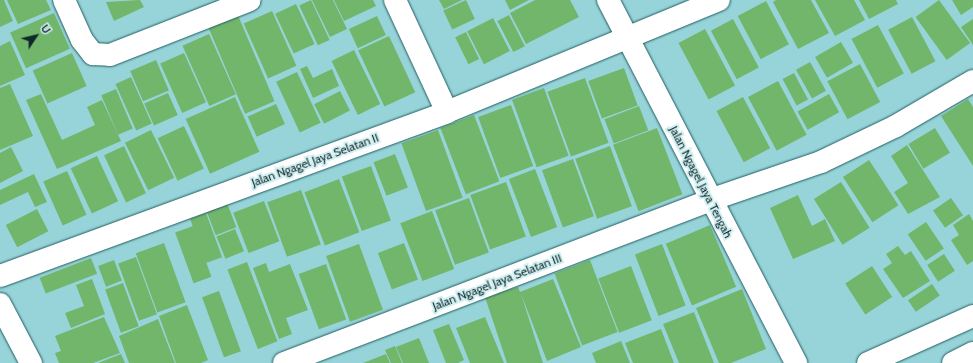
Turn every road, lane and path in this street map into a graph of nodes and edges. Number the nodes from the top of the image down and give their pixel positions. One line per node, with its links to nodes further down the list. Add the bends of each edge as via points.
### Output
1 (64, 0): 2 (street, via 82,40 93,54 110,55)
2 (250, 0)
3 (395, 0): 8 (street)
4 (608, 0): 6 (street, Jalan Ngagel Jaya Tengah)
5 (719, 0): 6 (street, Jalan Ngagel Jaya Selatan II)
6 (627, 38): 8 (street, Jalan Ngagel Jaya Selatan II); 9 (street, Jalan Ngagel Jaya Tengah)
7 (973, 81): 9 (street, Jalan Ngagel Jaya Selatan III, via 896,126 821,162)
8 (447, 112): 10 (street, Jalan Ngagel Jaya Selatan II)
9 (710, 200): 15 (street, Jalan Ngagel Jaya Selatan III); 16 (street, Jalan Ngagel Jaya Tengah)
10 (0, 276)
11 (0, 304): 14 (street)
12 (973, 316): 17 (street)
13 (973, 353): 18 (street)
14 (31, 363)
15 (284, 363)
16 (796, 363)
17 (868, 363)
18 (953, 363)

